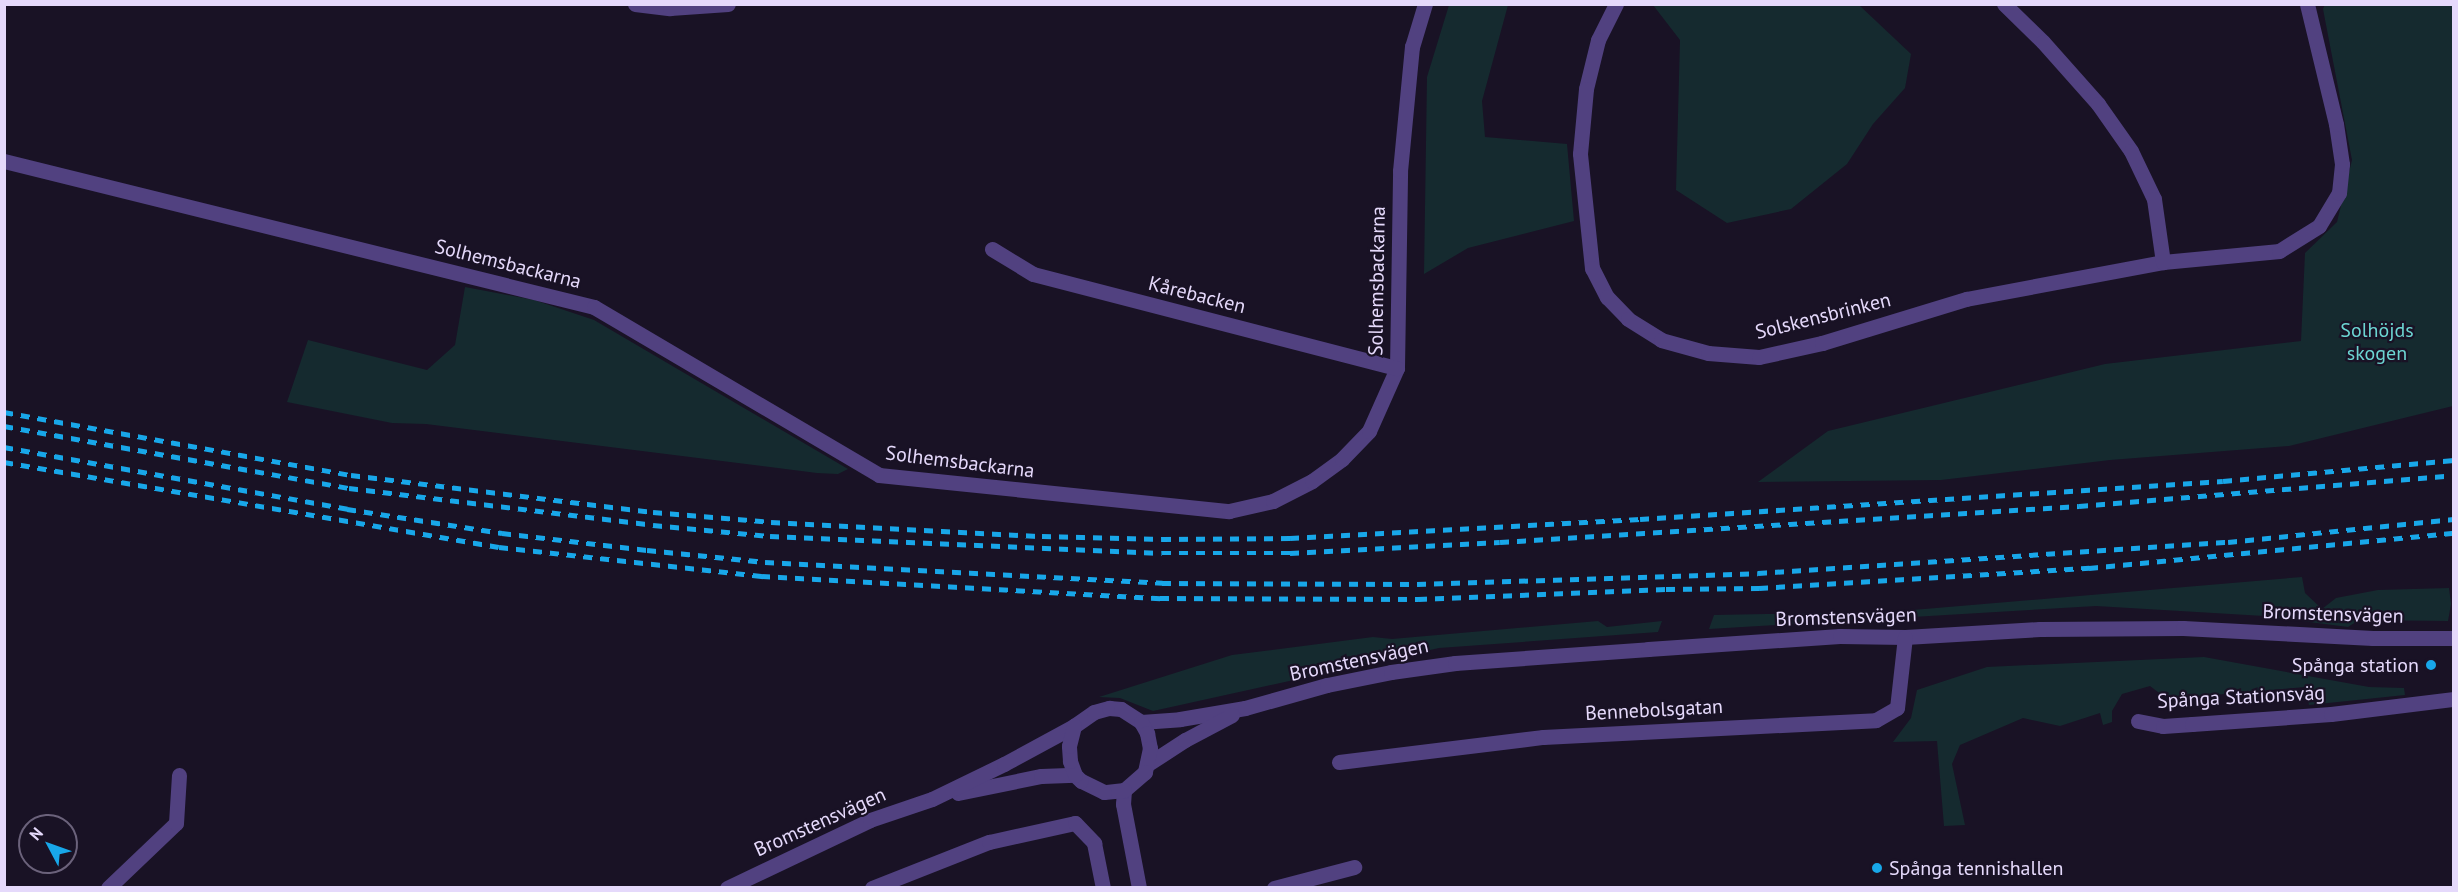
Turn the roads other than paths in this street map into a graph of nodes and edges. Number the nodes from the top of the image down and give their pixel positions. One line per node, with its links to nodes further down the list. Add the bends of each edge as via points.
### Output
1 (634, 4): 2 (street, via 670,8)
2 (728, 4)
3 (1425, 4): 10 (street, Solhemsbackarna, via 1412,47 1400,171)
4 (1616, 4): 9 (street, Solskensbrinken, via 1598,40 1586,89 1580,154 1592,267 1607,297 1661,340 1708,353 1759,357 1822,343 1966,299)
5 (2004, 4): 9 (street, via 2098,104 2131,151 2154,199)
6 (2307, 4): 9 (street, Solskensbrinken, via 2336,124 2342,164 2339,193 2319,225 2279,251)
7 (4, 161): 10 (street, Solhemsbackarna, via 594,307 879,475 1229,511 1273,501 1312,481 1342,459 1369,431)
8 (992, 249): 10 (street, Kårebacken, via 1033,274)
9 (2163, 262)
10 (1397, 368)
11 (1905, 637): 12 (street, Bromstensvägen, via 2040,629 2183,628); 14 (street, Bromstensvägen, via 1829,637 1455,663 1337,683); 18 (street, Bennebolsgatan, via 1897,708 1876,720 1544,736)
12 (2454, 638)
13 (2454, 699): 15 (street, Spånga Stationsväg, via 2331,714 2192,724 2163,726)
14 (1245, 708): 16 (street, Bromstensvägen); 19 (street, Bromstensvägen)
15 (2138, 721)
16 (1141, 722): 17 (street, Bromstensvägen, via 1126,712 1109,708 1094,711); 19 (street, via 1148,733)
17 (1074, 726): 21 (street, via 1069,746); 23 (street, Bromstensvägen)
18 (1339, 762)
19 (1148, 764): 22 (street, Bromstensvägen, via 1140,778)
20 (179, 775): 25 (street, via 176,823)
21 (1075, 775): 22 (street, via 1089,787 1104,792); 23 (street, Bromstensvägen, via 1005,782)
22 (1124, 790): 29 (street, via 1123,804)
23 (932, 799): 26 (street, Bromstensvägen, via 870,820)
24 (1354, 867): 30 (street)
25 (108, 888)
26 (727, 888)
27 (872, 888): 28 (street, via 989,842 1074,824 1094,843)
28 (1103, 888)
29 (1139, 888)
30 (1274, 888)

